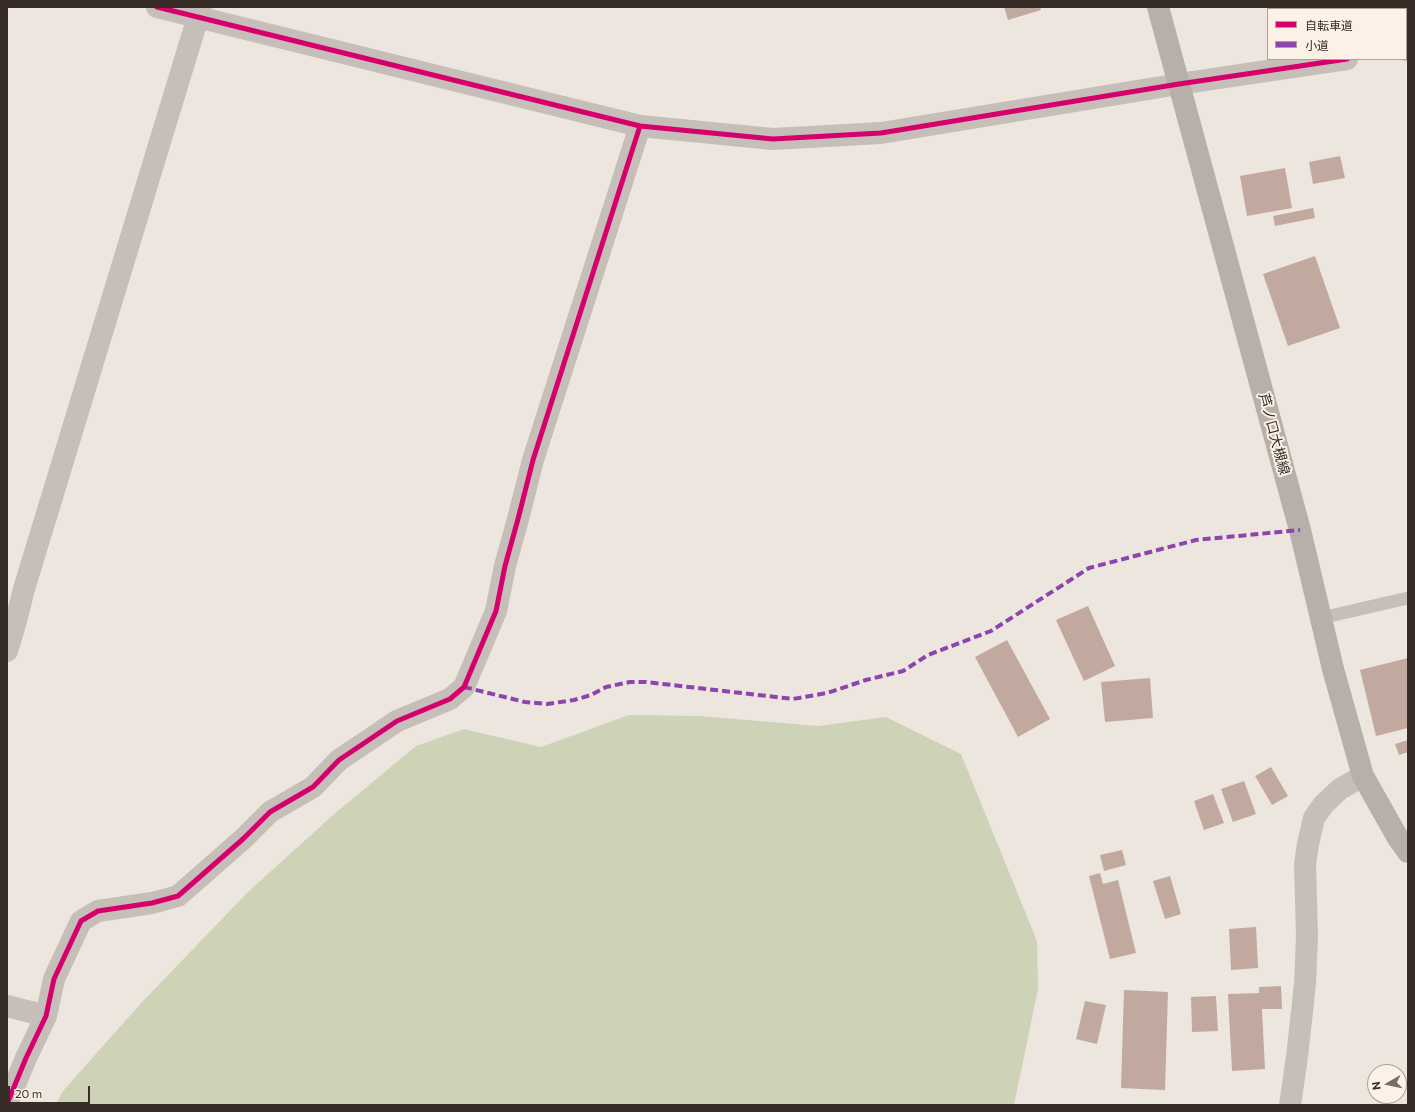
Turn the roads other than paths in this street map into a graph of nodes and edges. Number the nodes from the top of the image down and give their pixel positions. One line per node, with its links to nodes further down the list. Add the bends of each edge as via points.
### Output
1 (157, 7): 3 (street)
2 (1158, 7): 5 (main road, 芦ノ口大槻線)
3 (200, 12): 6 (street); 9 (street)
4 (1340, 60): 5 (street)
5 (1179, 84): 6 (street, via 881,134 773,139); 8 (main road, 芦ノ口大槻線, via 1300,530)
6 (640, 126): 13 (street, via 533,460 496,611 464,687 450,699 397,721 339,760 312,787 270,812 178,896 152,903 98,911 81,921 54,979)
7 (1408, 598): 8 (lane)
8 (1321, 618): 10 (main road, 芦ノ口大槻線)
9 (7, 651)
10 (1363, 776): 11 (main road, 芦ノ口大槻線); 15 (street, via 1340,789 1324,804 1314,818 1308,844 1305,864 1305,984)
11 (1408, 852)
12 (7, 1006): 13 (street)
13 (46, 1016): 14 (street)
14 (7, 1104)
15 (1290, 1105)

